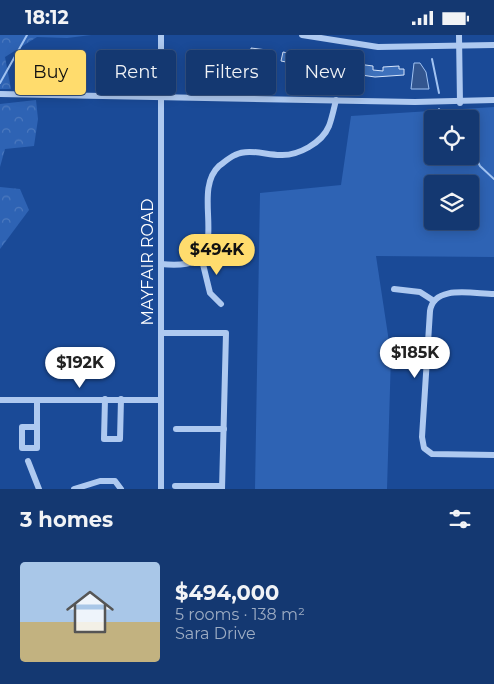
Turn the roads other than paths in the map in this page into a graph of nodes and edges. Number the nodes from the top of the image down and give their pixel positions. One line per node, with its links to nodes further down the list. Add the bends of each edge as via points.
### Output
1 (161, 35): 7 (street, MAYFAIR ROAD)
2 (302, 35): 5 (street, via 378,47)
3 (459, 35): 5 (street)
4 (494, 45): 5 (street)
5 (459, 46): 10 (street)
6 (0, 94): 7 (street)
7 (161, 96): 8 (street); 12 (street, MAYFAIR ROAD)
8 (336, 100): 10 (street); 11 (street, via 329,127 315,144 281,156 236,154 218,168 208,185 209,231)
9 (494, 100): 10 (street)
10 (460, 103)
11 (201, 255): 12 (street, via 194,261); 16 (street, via 210,293)
12 (161, 265): 17 (street, MAYFAIR ROAD)
13 (394, 289): 15 (street, via 420,292)
14 (494, 294): 15 (street, via 447,293)
15 (434, 301): 26 (street, via 430,311 423,446 432,454)
16 (221, 304)
17 (161, 333): 22 (street, MAYFAIR ROAD); 25 (street, via 226,333)
18 (105, 399): 19 (street); 19 (street, via 104,439 120,439); 21 (street)
19 (121, 399): 22 (street)
20 (0, 400): 21 (street)
21 (38, 400): 23 (street)
22 (160, 400): 33 (street, MAYFAIR ROAD)
23 (37, 427)
24 (176, 429): 25 (street)
25 (224, 429): 29 (street)
26 (494, 455)
27 (28, 461): 30 (street)
28 (175, 486): 29 (street)
29 (222, 488)
30 (40, 489)
31 (74, 489): 32 (street, via 100,481 115,481)
32 (121, 489)
33 (161, 489)

